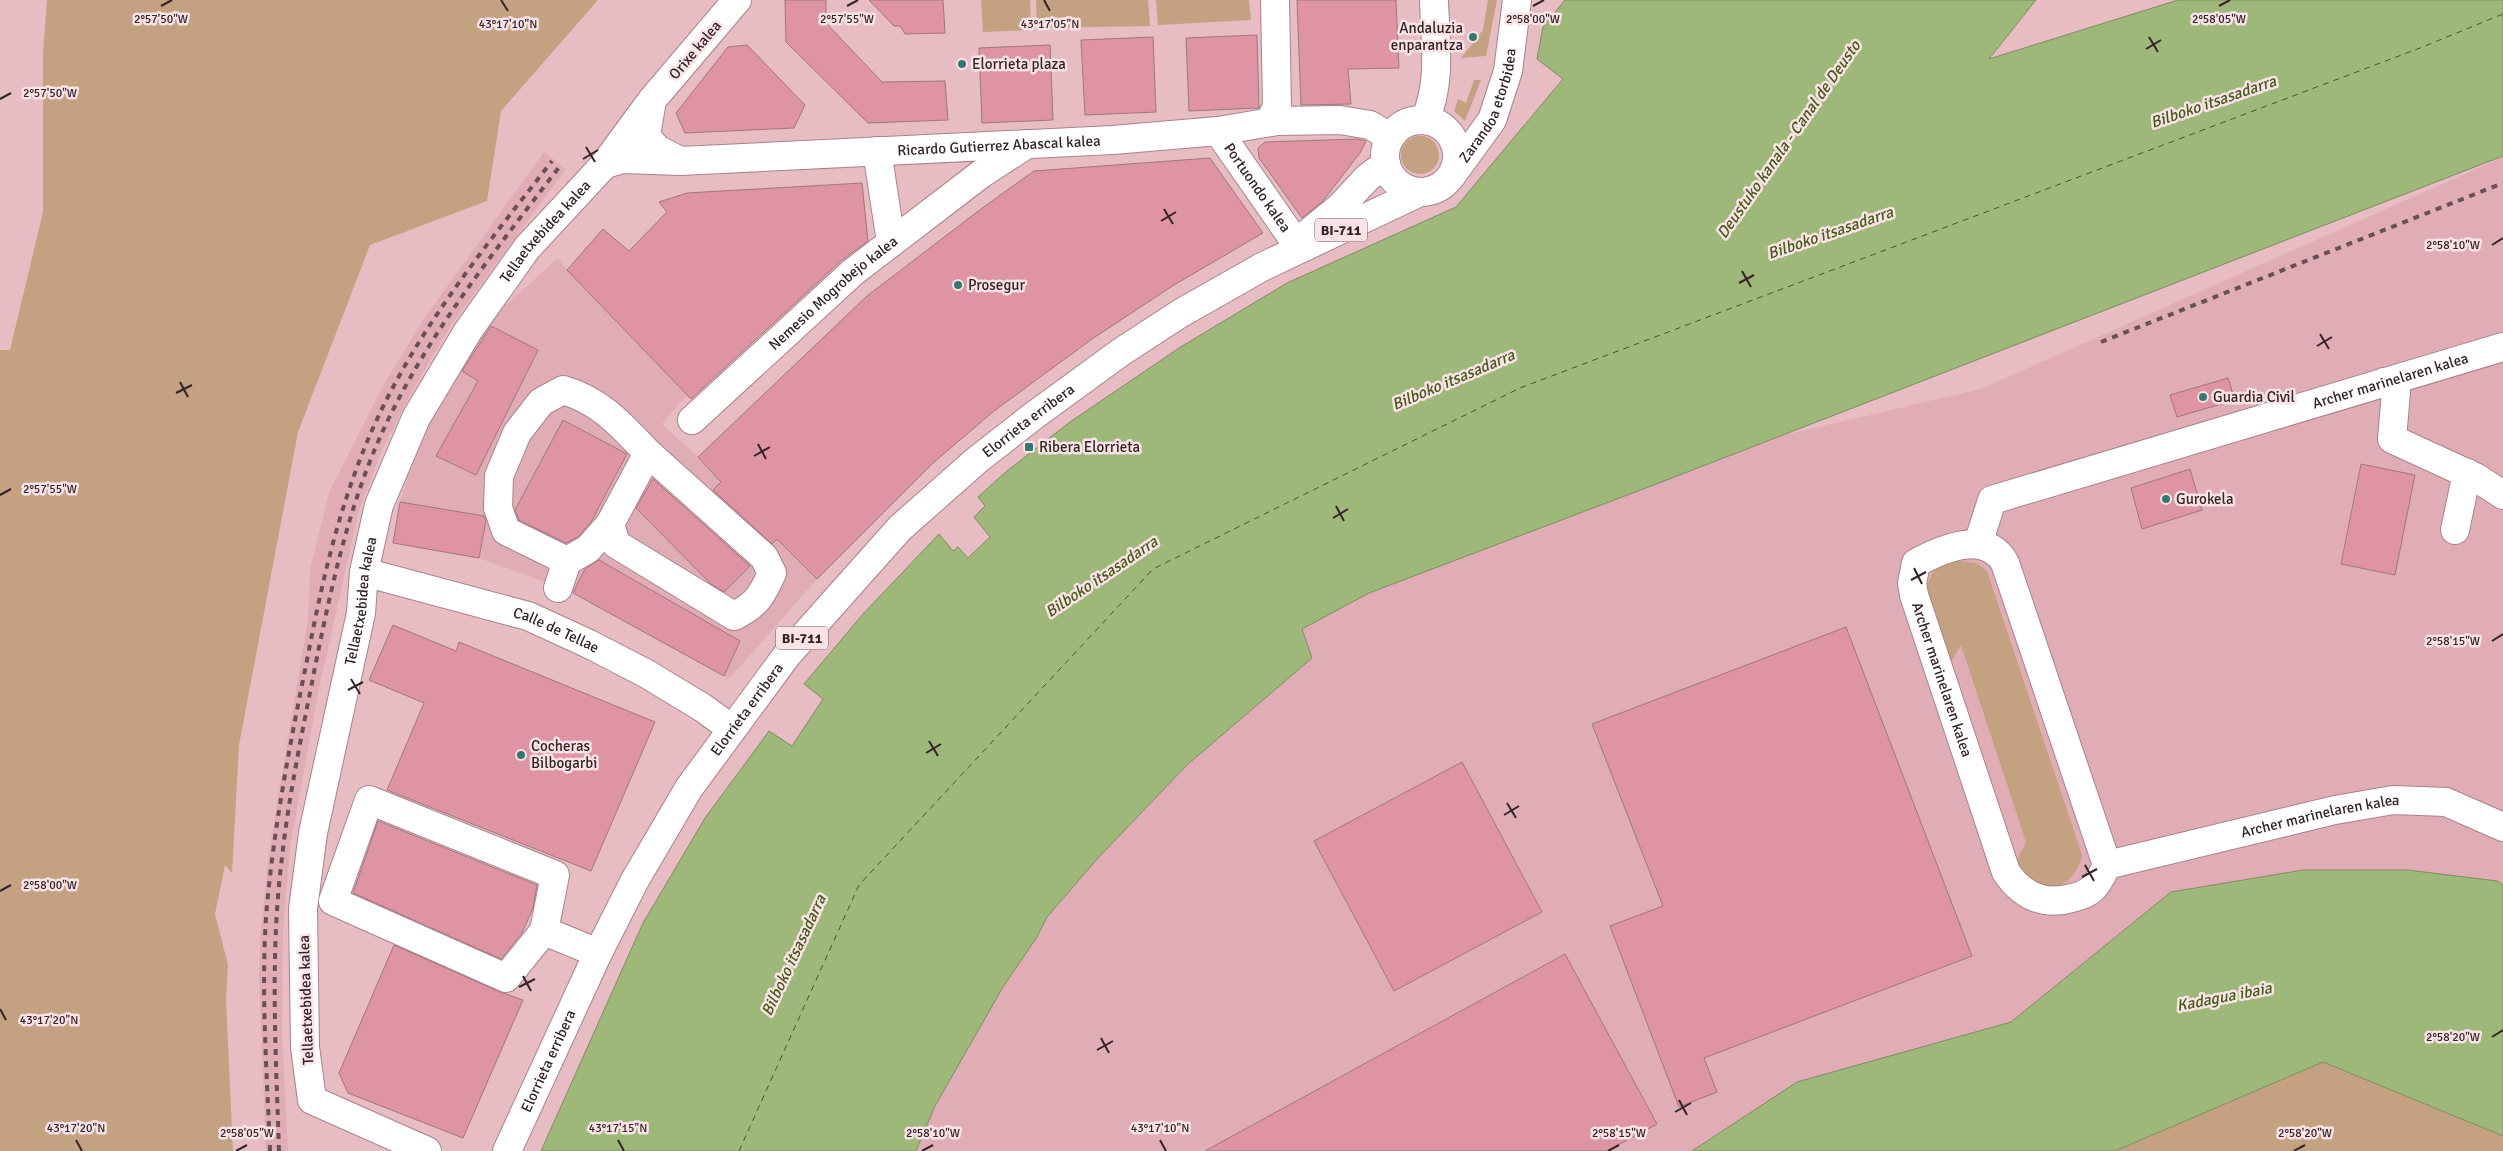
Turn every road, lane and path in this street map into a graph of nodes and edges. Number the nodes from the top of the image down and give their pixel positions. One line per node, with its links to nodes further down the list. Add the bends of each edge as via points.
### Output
1 (737, 0): 5 (street, Orixe kalea)
2 (1275, 0): 7 (street, via 1277,108)
3 (1434, 0): 6 (street, via 1437,70 1432,104)
4 (1516, 0): 17 (street, Zarandoa etorbidea, via 1508,71 1492,120)
5 (652, 100): 13 (street, via 646,136 656,149); 14 (street, Orixe kalea)
6 (1425, 120): 9 (street, via 1405,123); 17 (street, via 1437,123 1454,140 1457,152)
7 (1269, 122): 8 (street, Ricardo Gutierrez Abascal kalea); 9 (street, Ricardo Gutierrez Abascal kalea, via 1340,120 1370,125)
8 (1218, 131): 10 (street, Ricardo Gutierrez Abascal kalea); 20 (street, Portuondo kalea)
9 (1390, 137): 15 (street)
10 (1027, 144): 11 (street, Ricardo Gutierrez Abascal kalea); 16 (street, Nemesio Mogrobejo kalea)
11 (971, 147): 12 (street, Ricardo Gutierrez Abascal kalea); 16 (street, via 983,158)
12 (877, 151): 13 (street, Ricardo Gutierrez Abascal kalea); 19 (street)
13 (680, 161): 14 (street, Ricardo Gutierrez Abascal kalea, via 623,159)
14 (605, 164): 32 (street, Tellaetxebidea kalea, via 526,248 468,332 416,418 379,506)
15 (1386, 164): 18 (street, via 1398,183); 20 (street, BI-711, via 1368,177 1340,208)
16 (981, 174): 19 (street, Nemesio Mogrobejo kalea)
17 (1452, 175): 18 (street, via 1432,190)
18 (1420, 192): 21 (street, BI-711)
19 (891, 242): 24 (street, Nemesio Mogrobejo kalea, via 846,278)
20 (1296, 243): 21 (street, BI-711)
21 (1262, 267): 34 (street, Elorrieta erribera / BI-711, via 1128,347 977,460 900,528 787,655)
22 (2503, 347): 23 (street, Archer marinelaren kalea)
23 (2383, 387): 26 (street, via 2392,439); 30 (street, Archer marinelaren kalea, via 1992,500)
24 (692, 420)
25 (648, 453): 28 (street); 28 (street, via 764,557 772,573 762,594 750,608 734,616 616,544); 31 (street, via 609,412 577,394 562,390 541,402 517,433 499,476 498,508 506,531)
26 (2467, 473): 27 (street); 29 (street)
27 (2503, 496)
28 (610, 524): 31 (street, via 588,549)
29 (2455, 530)
30 (1978, 544): 36 (street, via 1999,553 2004,563); 36 (street, Archer marinelaren kalea, via 1965,544 1932,554 1916,563 1912,583 2006,872 2014,884 2032,898 2051,902 2082,896 2095,885)
31 (567, 561): 33 (street)
32 (364, 572): 34 (street, Calle de Tellae, via 528,616 646,674); 39 (street, Tellaetxebidea kalea, via 361,612 314,824 304,899 305,1047 312,1100)
33 (558, 588)
34 (732, 729): 38 (street, Elorrieta erribera / BI-711, via 689,788 635,880)
35 (2503, 827): 36 (street, Archer marinelaren kalea, via 2446,802 2393,800 2334,810)
36 (2107, 865)
37 (544, 931): 37 (street, via 555,875 369,800 333,901 506,978); 38 (street)
38 (598, 953): 40 (street, Elorrieta erribera / BI-711)
39 (427, 1151)
40 (507, 1151)

